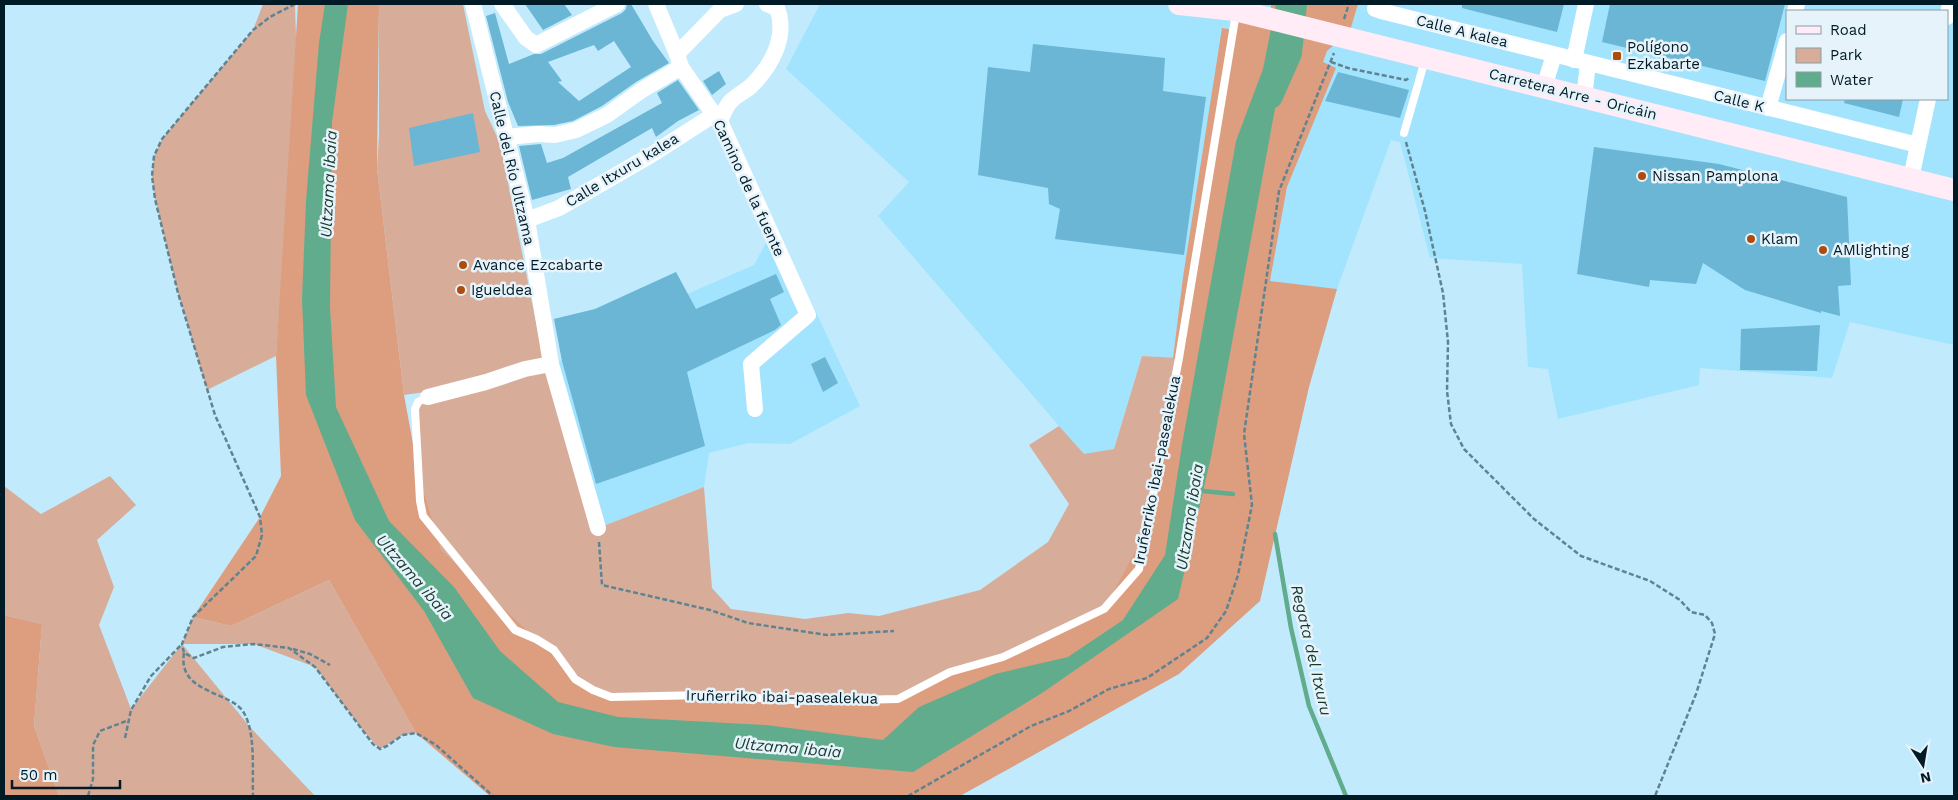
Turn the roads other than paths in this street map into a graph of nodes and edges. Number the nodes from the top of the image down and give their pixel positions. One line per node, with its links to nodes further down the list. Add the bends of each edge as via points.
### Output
1 (473, 4): 22 (street, Calle del Río Ultzama)
2 (502, 4): 3 (street, via 526,38 536,45)
3 (617, 4)
4 (656, 4): 14 (street, Camino de la fuente)
5 (736, 4): 14 (street, via 720,10)
6 (767, 4): 20 (street, via 777,8 782,21 773,59)
7 (1179, 4): 10 (street, Carretera Arre - Oricáin)
8 (1376, 4): 12 (street, Calle A kalea, via 1375,9)
9 (1586, 4): 15 (street)
10 (1235, 14): 13 (street, Carretera Arre - Oricáin); 28 (lane, Iruñerriko ibai-pasealekua, via 1179,358 1139,569 1104,609 1047,637 1002,657 950,672 898,699 813,701 706,695 611,697 575,679 554,650 515,630 423,516 415,409 418,402)
11 (1786, 45): 19 (street)
12 (1554, 55): 15 (street, Calle K); 16 (street)
13 (1426, 58): 16 (street, Carretera Arre - Oricáin); 21 (lane)
14 (679, 60): 20 (street, Camino de la fuente); 22 (street, via 607,115 576,130 555,135)
15 (1581, 62): 17 (street); 19 (street, Calle K)
16 (1544, 87): 17 (street, Carretera Arre - Oricáin)
17 (1584, 97): 24 (street, Carretera Arre - Oricáin)
18 (1928, 100): 23 (street)
19 (1768, 108): 23 (street, Calle K)
20 (718, 118): 26 (street, Calle Itxuru kalea, via 559,208); 29 (street, Camino de la fuente, via 808,315 751,364)
21 (1404, 133)
22 (507, 138): 26 (street, Calle del Río Ultzama)
23 (1918, 145): 24 (street)
24 (1911, 178): 25 (street, Carretera Arre - Oricáin)
25 (1954, 190)
26 (527, 220): 27 (street, Calle del Río Ultzama)
27 (551, 364): 28 (street); 30 (street, Calle del Río Ultzama)
28 (428, 397)
29 (755, 410)
30 (598, 528)

